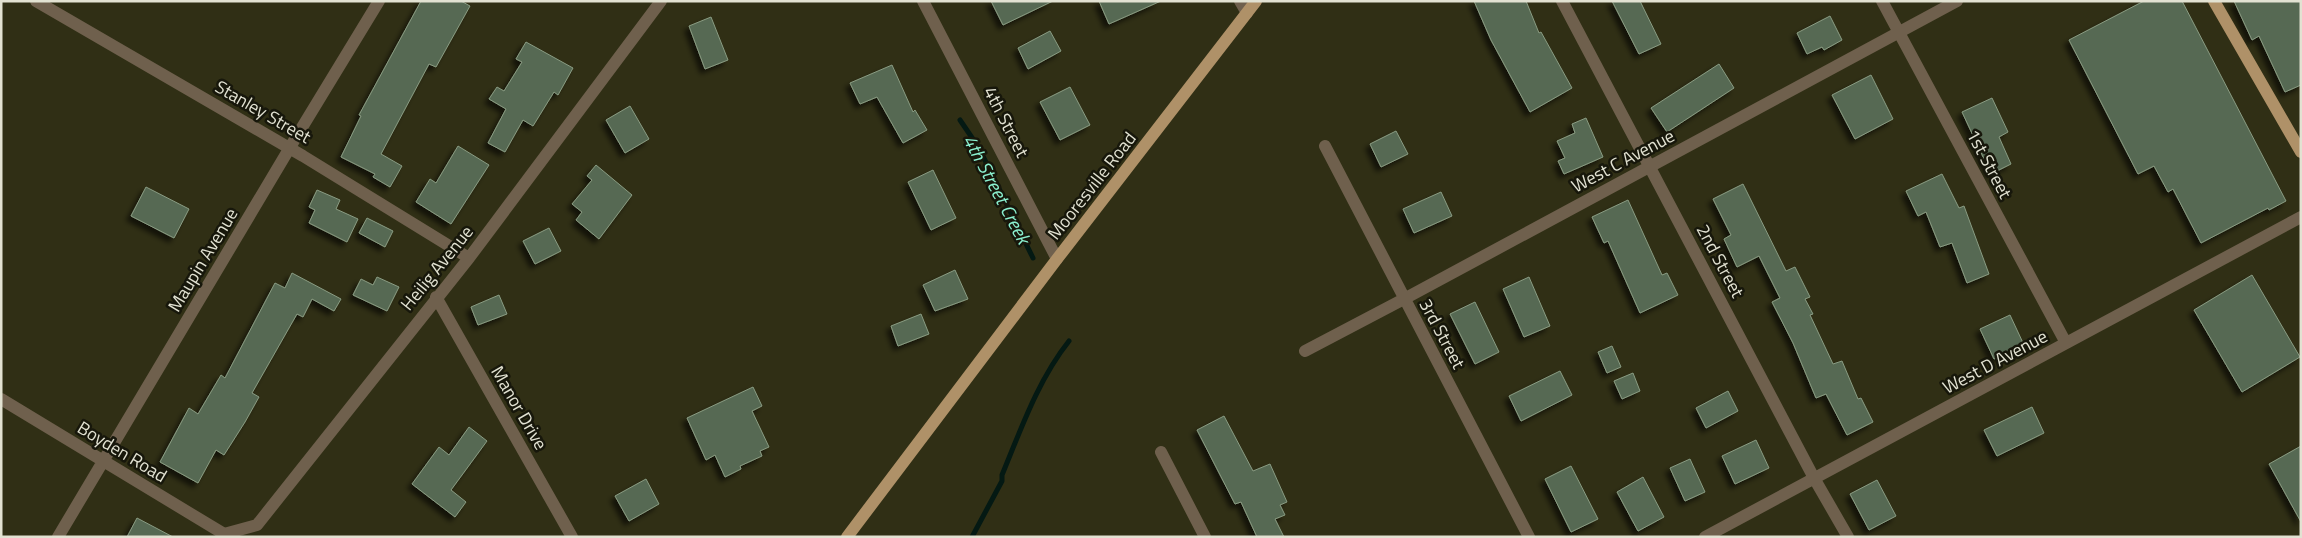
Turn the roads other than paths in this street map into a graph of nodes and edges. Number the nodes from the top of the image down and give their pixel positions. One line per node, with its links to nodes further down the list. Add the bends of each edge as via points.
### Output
1 (36, 1): 14 (street, Stanley Street)
2 (379, 1): 14 (street, Maupin Avenue)
3 (661, 1): 18 (street, Heilig Avenue)
4 (924, 1): 19 (street, 4th Street)
5 (1240, 1): 11 (street)
6 (1256, 1): 11 (main road, Mooresville Road)
7 (1562, 1): 16 (street, 2nd Street)
8 (1882, 1): 12 (street, 1st Street)
9 (1957, 1): 12 (street, West C Avenue)
10 (2214, 1): 15 (main road)
11 (1247, 14): 19 (main road, Mooresville Road)
12 (1899, 33): 16 (street, West C Avenue); 22 (street, 1st Street)
13 (1325, 146): 21 (street, 3rd Street)
14 (289, 148): 18 (street, Stanley Street); 26 (street, Maupin Avenue)
15 (2301, 152)
16 (1651, 166): 21 (street, West C Avenue); 27 (street, 2nd Street)
17 (2301, 217): 22 (street, West D Avenue)
18 (469, 258): 20 (street, Heilig Avenue)
19 (1057, 259): 31 (main road, Mooresville Road)
20 (436, 297): 28 (street, Heilig Avenue, via 257,525); 30 (street, Manor Drive)
21 (1404, 299): 23 (street, West C Avenue); 33 (street, 3rd Street)
22 (2066, 343): 27 (street, West D Avenue)
23 (1305, 350)
24 (1, 398): 26 (street, Boyden Road)
25 (1161, 452): 32 (street)
26 (103, 461): 28 (street, Boyden Road); 29 (street, Maupin Avenue)
27 (1814, 478): 34 (street, West D Avenue); 35 (street, 2nd Street)
28 (224, 534)
29 (58, 537)
30 (572, 537)
31 (848, 537)
32 (1206, 537)
33 (1529, 537)
34 (1705, 537)
35 (1848, 537)

